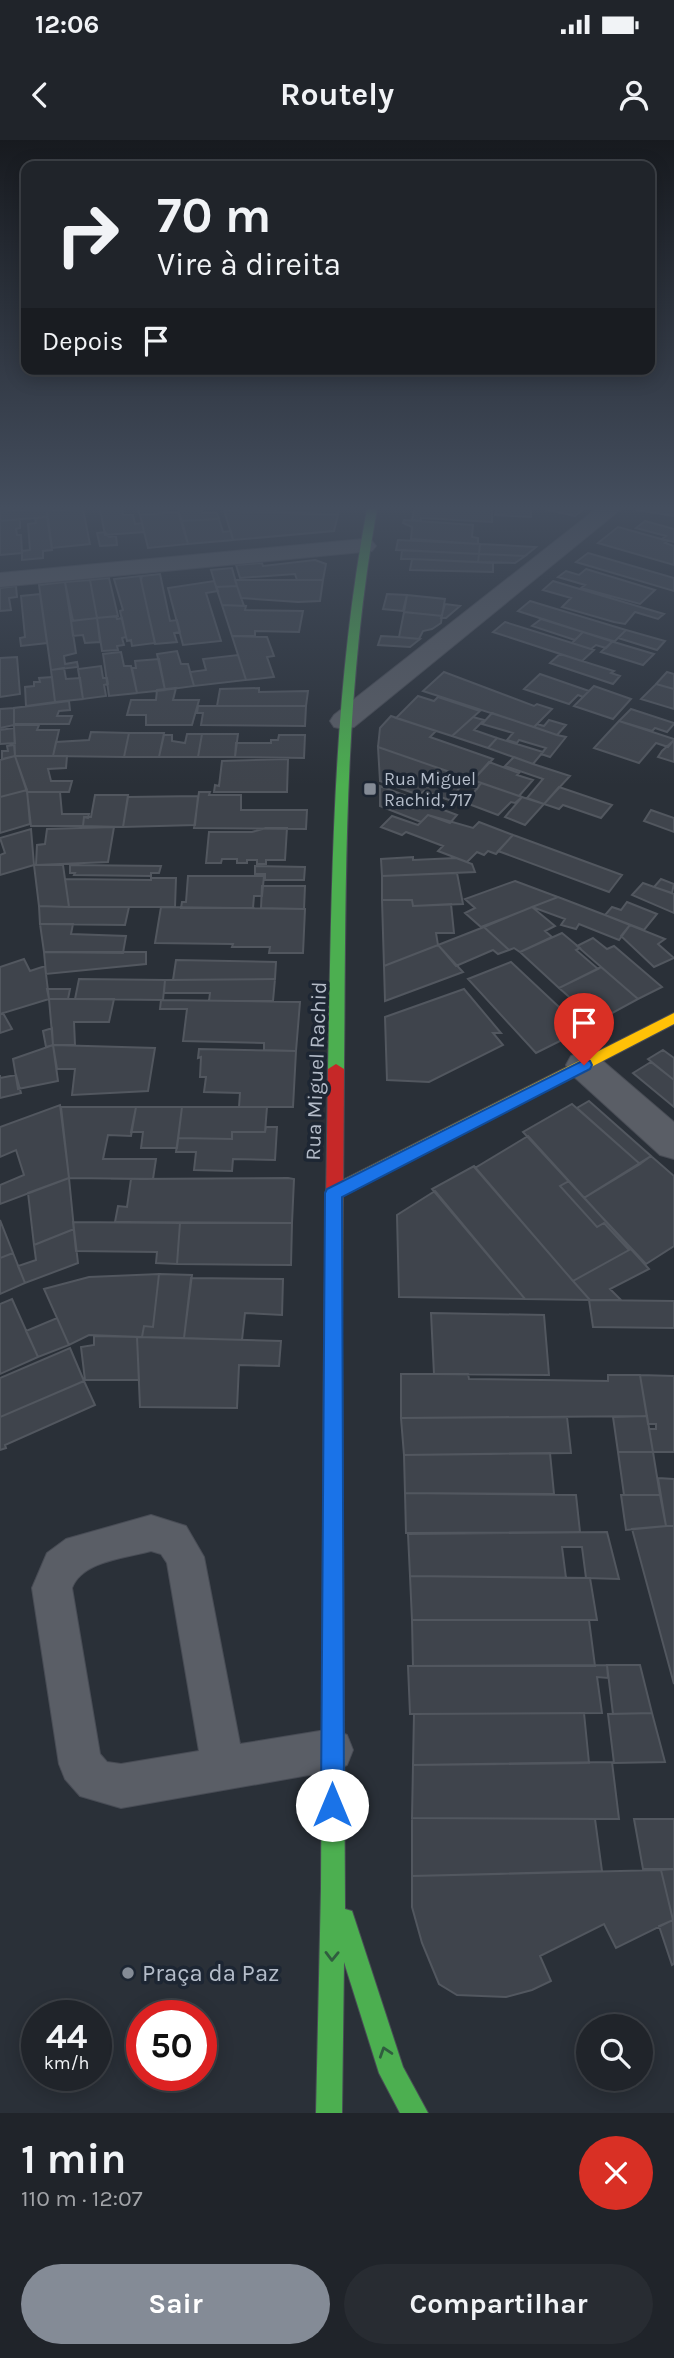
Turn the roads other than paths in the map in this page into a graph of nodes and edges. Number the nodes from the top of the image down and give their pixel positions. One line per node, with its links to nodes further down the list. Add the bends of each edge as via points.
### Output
1 (358, 601): 3 (main road, Rua Miguel Rachid)
2 (495, 601): 3 (street)
3 (344, 722): 7 (main road, Rua Miguel Rachid)
4 (674, 1018): 5 (main road)
5 (584, 1065): 6 (street); 7 (main road)
6 (674, 1144)
7 (333, 1193): 8 (main road, Rua Miguel Rachid)
8 (332, 1750): 9 (lane); 10 (main road, Rua Miguel Rachid)
9 (223, 1769): 9 (lane, via 121,1786 95,1781 80,1764 52,1588 61,1566 80,1552 151,1533 173,1539 186,1557)
10 (333, 1888): 11 (main road, Rua Miguel Rachid, one-way to 11); 12 (main road, Rua Miguel Rachid, one-way to 10, via 392,2073)
11 (329, 2113)
12 (415, 2113)

